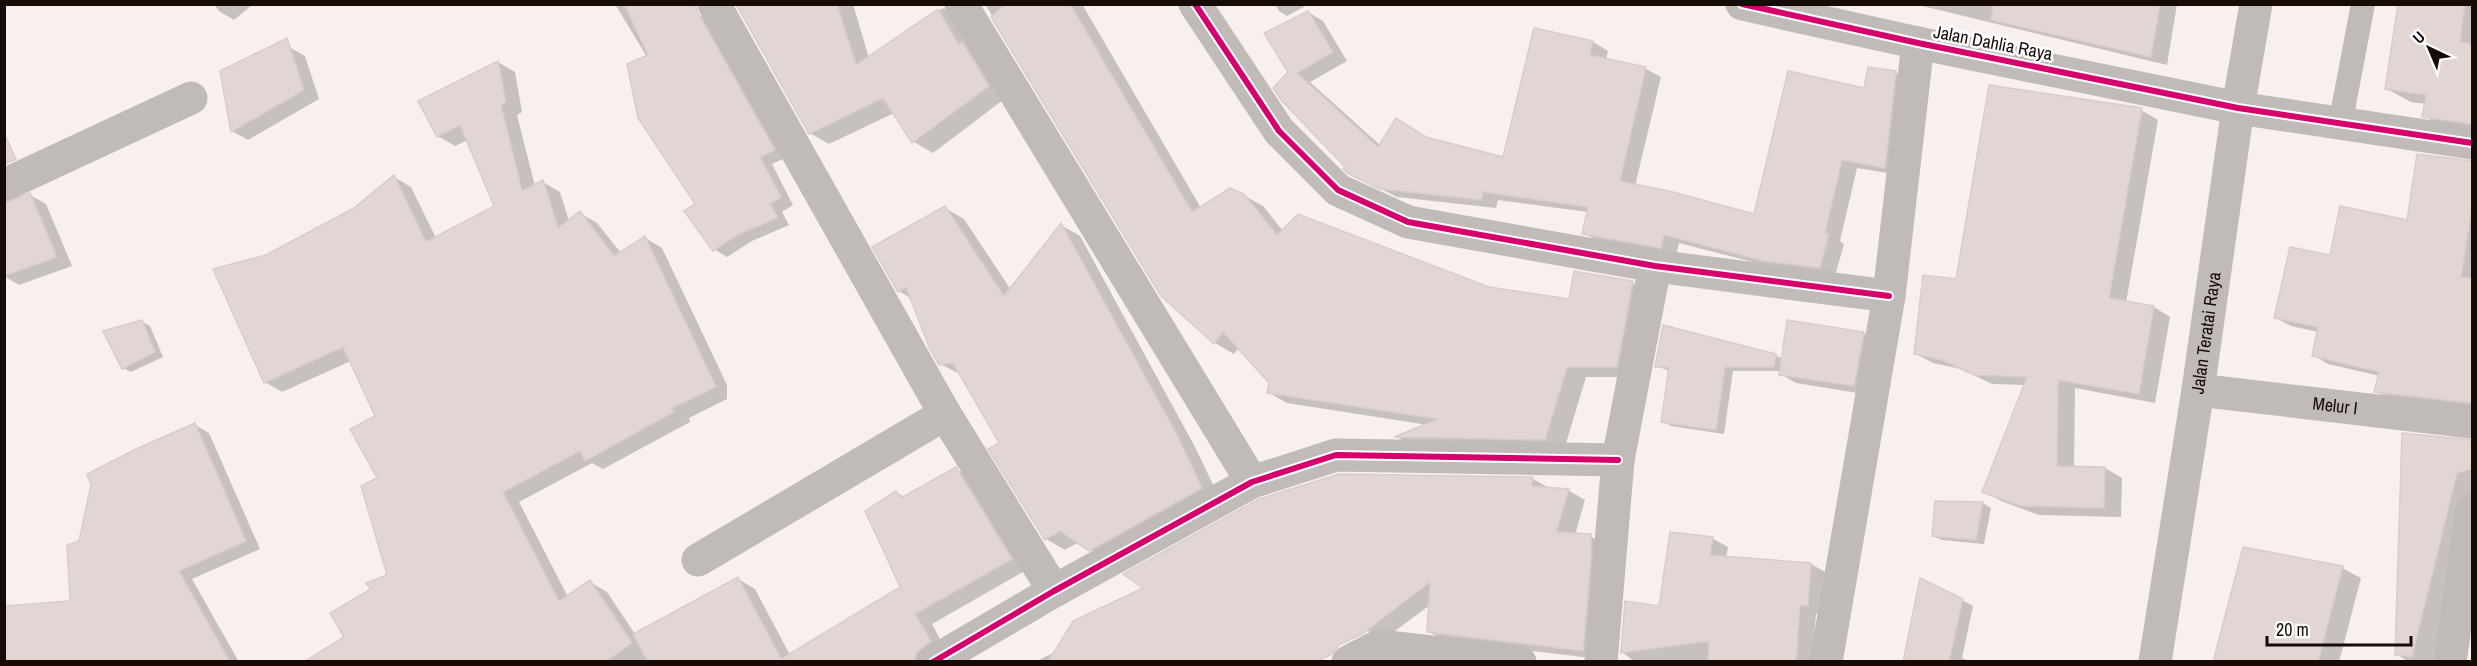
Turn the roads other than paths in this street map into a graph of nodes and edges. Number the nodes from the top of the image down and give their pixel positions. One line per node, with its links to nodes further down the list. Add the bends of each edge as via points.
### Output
1 (714, 4): 16 (street)
2 (962, 4): 19 (street)
3 (1195, 4): 13 (street, via 1279,131 1338,190 1408,222)
4 (1742, 4): 7 (street, Jalan Dahlia Raya)
5 (2256, 4): 9 (street, Jalan Teratai Raya)
6 (2363, 4): 10 (lane)
7 (1918, 43): 9 (street, Jalan Dahlia Raya); 14 (street)
8 (191, 99): 12 (street)
9 (2238, 108): 10 (street, Jalan Dahlia Raya); 15 (street, Jalan Teratai Raya)
10 (2340, 125): 11 (street, Jalan Dahlia Raya)
11 (2472, 143)
12 (4, 185)
13 (1655, 266): 14 (street); 18 (street)
14 (1889, 296): 28 (street)
15 (2198, 390): 17 (street, Melur I); 29 (street, Jalan Teratai Raya)
16 (945, 414): 21 (street); 22 (street)
17 (2472, 422)
18 (1618, 460): 19 (street, via 1336,455); 27 (street)
19 (1252, 482): 22 (street)
20 (2472, 510): 30 (street)
21 (698, 560)
22 (1054, 591): 24 (street)
23 (1377, 654): 25 (street); 26 (street)
24 (933, 662)
25 (1348, 662)
26 (1520, 662)
27 (1601, 662)
28 (1826, 662)
29 (2155, 662)
30 (2450, 662)

